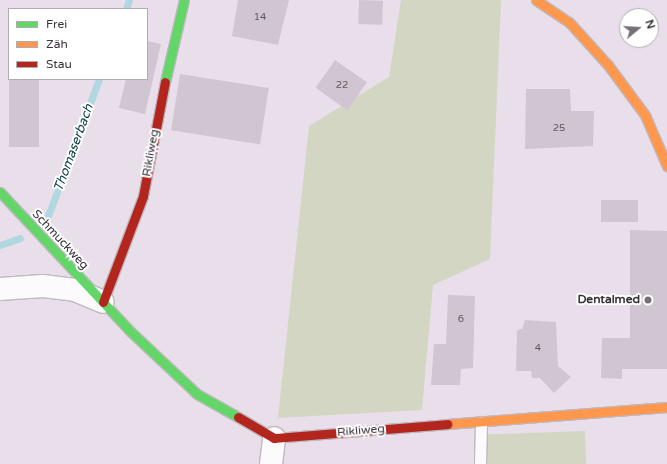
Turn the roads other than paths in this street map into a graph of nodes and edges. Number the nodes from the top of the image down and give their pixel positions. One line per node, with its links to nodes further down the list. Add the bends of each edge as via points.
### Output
1 (184, 0): 6 (street, Rikliweg, via 151,144 143,196)
2 (536, 0): 3 (street, via 569,22 608,65 645,115)
3 (667, 166)
4 (0, 192): 6 (street, Schmuckweg)
5 (0, 289): 6 (street, via 43,286 75,290)
6 (103, 302): 9 (street, via 197,394)
7 (667, 407): 8 (street, Rikliweg)
8 (481, 422): 9 (street, Rikliweg); 11 (lane)
9 (274, 438): 10 (street)
10 (270, 464)
11 (480, 464)

